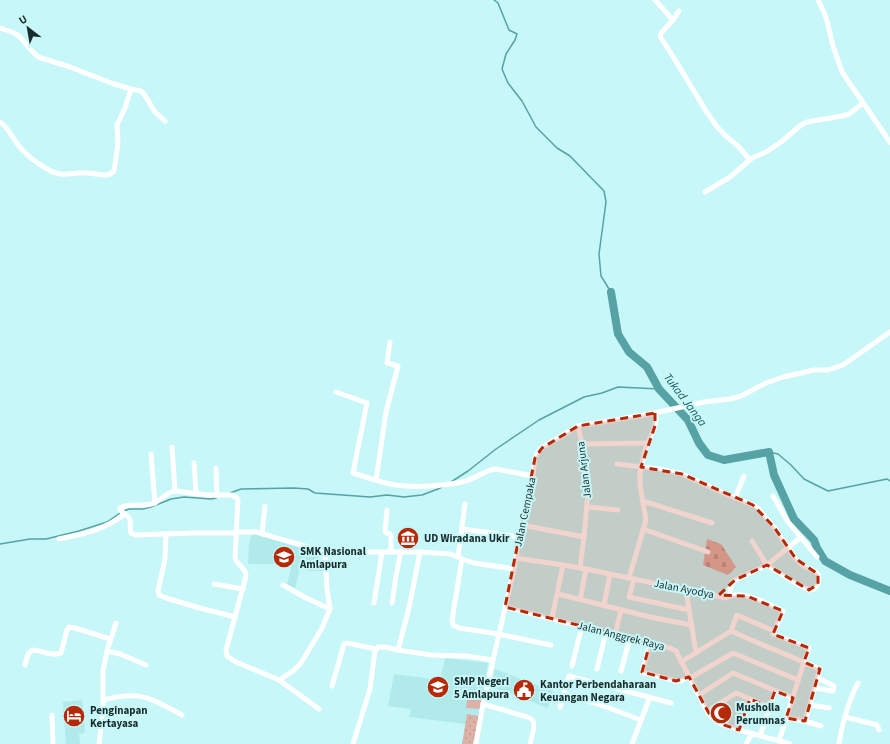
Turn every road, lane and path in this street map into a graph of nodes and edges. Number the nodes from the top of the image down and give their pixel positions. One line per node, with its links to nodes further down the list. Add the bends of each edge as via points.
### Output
1 (655, 0): 4 (street)
2 (818, 0): 7 (street, via 842,72)
3 (679, 11): 4 (street)
4 (673, 20): 11 (street, via 661,33 660,38 718,128)
5 (0, 28): 6 (street, via 19,36 38,57)
6 (131, 89): 8 (street, via 141,91 155,112); 9 (street, via 117,125 118,143 114,171 109,175 52,172 24,152)
7 (863, 103): 10 (street); 11 (street, via 849,114 801,125 781,142)
8 (165, 121)
9 (0, 122)
10 (890, 142)
11 (750, 160): 12 (street)
12 (705, 192)
13 (890, 332): 16 (street, Jalan Cempaka, via 843,365 783,377 730,399)
14 (390, 342): 28 (street, via 387,363 398,366 386,412)
15 (336, 392): 28 (street, via 367,403 353,473)
16 (655, 413): 17 (street, Jalan Cempaka); 18 (street, via 655,426)
17 (578, 426): 19 (street, Jalan Arjuna); 26 (street, Jalan Cempaka, via 539,450 535,458)
18 (648, 443): 19 (street); 24 (street)
19 (582, 444): 38 (street, Jalan Arjuna)
20 (172, 448): 29 (street)
21 (151, 454): 35 (street)
22 (194, 463): 30 (street)
23 (617, 464): 24 (street)
24 (641, 467): 33 (street, via 682,474); 34 (street, via 640,485)
25 (216, 468): 31 (street)
26 (533, 476): 28 (street, via 495,469 468,480 446,484 396,486); 42 (street, Jalan Cempaka)
27 (744, 476): 33 (street)
28 (376, 480)
29 (175, 491): 30 (street); 35 (street)
30 (196, 494): 31 (street)
31 (217, 496): 46 (street, via 230,495 237,498)
32 (773, 496): 51 (street)
33 (735, 498): 54 (street, via 758,508)
34 (643, 501): 43 (street); 45 (street, via 646,520)
35 (155, 503): 41 (street, via 125,506 120,508)
36 (465, 504): 44 (street)
37 (265, 506): 48 (street)
38 (588, 507): 40 (street); 50 (street, Jalan Arjuna)
39 (386, 510): 58 (street, via 385,531 391,536)
40 (618, 510)
41 (122, 512): 47 (street, via 130,520 130,532 133,535); 52 (street, via 110,524 97,530)
42 (522, 524): 49 (street, Jalan Cempaka); 50 (street)
43 (712, 524)
44 (462, 529): 49 (street); 62 (street)
45 (643, 529): 60 (street); 70 (street)
46 (236, 533): 47 (street); 48 (street); 73 (street, via 236,562 246,572)
47 (166, 534): 85 (street, via 159,595)
48 (262, 534): 56 (street)
49 (520, 537): 63 (street, Jalan Cempaka)
50 (584, 537): 66 (street, Jalan Arjuna)
51 (801, 538): 54 (street); 61 (street)
52 (60, 539)
53 (752, 541): 65 (street)
54 (788, 548): 65 (street); 65 (street, via 800,564 818,574 818,584 814,589 809,590)
55 (401, 551): 58 (street); 59 (street); 79 (street)
56 (325, 552): 57 (street); 82 (street)
57 (382, 552): 58 (street); 78 (street)
58 (391, 552)
59 (420, 552): 62 (street, via 450,554); 100 (street)
60 (708, 552)
61 (817, 557)
62 (460, 558): 67 (street, via 474,564); 93 (street, via 452,623 455,627)
63 (516, 558): 64 (street, Jalan Ayodya); 67 (street, Jalan Cempaka)
64 (563, 565): 66 (street, Jalan Ayodya); 75 (street)
65 (767, 566): 76 (street, via 732,582)
66 (580, 568): 68 (street, Jalan Ayodya)
67 (514, 569): 81 (street, Jalan Cempaka)
68 (586, 569): 69 (street, Jalan Ayodya); 77 (street)
69 (610, 574): 70 (street, Jalan Ayodya); 80 (street)
70 (632, 578): 74 (street, Jalan Ayodya); 84 (street, via 629,597)
71 (214, 584): 73 (street)
72 (283, 585): 82 (street)
73 (243, 589): 85 (street)
74 (686, 590): 76 (street, Jalan Ayodya, via 725,598); 84 (street)
75 (558, 594): 77 (street); 86 (street)
76 (730, 595): 91 (street, Jalan Ayodya, via 747,596 783,611)
77 (580, 600): 80 (street)
78 (374, 603)
79 (392, 603)
80 (604, 605): 83 (street)
81 (505, 607): 86 (street, Jalan Anggrek Raya); 93 (street, Jalan Cempaka)
82 (330, 609): 113 (street, via 301,663)
83 (621, 610): 88 (street); 94 (street)
84 (689, 610): 88 (street)
85 (235, 617): 113 (street, via 226,650 227,656)
86 (552, 618): 89 (street, Jalan Anggrek Raya)
87 (116, 623): 96 (street)
88 (691, 625): 102 (street)
89 (582, 626): 92 (street, Jalan Anggrek Raya); 108 (street)
90 (731, 631): 91 (street, via 737,615); 102 (street); 105 (street)
91 (774, 631): 105 (street, via 773,634 810,648)
92 (606, 632): 94 (street, Jalan Anggrek Raya); 109 (street)
93 (498, 634): 98 (street); 103 (street, Jalan Cempaka)
94 (615, 635): 95 (street, Jalan Anggrek Raya)
95 (630, 638): 97 (street, Jalan Anggrek Raya); 110 (street)
96 (110, 640): 101 (street); 106 (street, via 69,628 61,654 32,650)
97 (650, 643): 104 (street, Jalan Anggrek Raya, via 673,649); 111 (street, via 642,672 676,682)
98 (551, 645)
99 (376, 649): 100 (street, via 380,646); 116 (street, via 344,644); 147 (street, via 370,689)
100 (398, 650): 103 (street)
101 (107, 651): 107 (street); 124 (street, via 103,670)
102 (696, 654): 104 (street)
103 (493, 660): 126 (street, Jalan Cempaka)
104 (681, 662): 111 (street, Jalan Anggrek Raya)
105 (804, 662): 112 (street, via 820,669); 114 (street)
106 (25, 665)
107 (146, 665)
108 (572, 666)
109 (597, 669)
110 (621, 671)
111 (689, 677): 114 (street, via 733,653); 120 (street, Jalan Anggrek Raya)
112 (818, 678): 117 (street); 117 (street, via 834,686 833,691)
113 (279, 680): 131 (street)
114 (798, 680): 122 (street)
115 (858, 682): 135 (street)
116 (332, 686)
117 (815, 688): 127 (street)
118 (775, 691): 120 (street, via 733,673); 122 (street); 129 (street)
119 (564, 694): 121 (street, via 569,676); 128 (street); 137 (street)
120 (699, 695): 132 (street, Jalan Anggrek Raya)
121 (650, 697): 125 (street); 137 (street)
122 (793, 698): 136 (street)
123 (750, 699): 129 (street); 132 (street, via 736,693); 140 (street)
124 (103, 700): 134 (street, via 128,695 140,696); 146 (street)
125 (671, 703)
126 (483, 704): 148 (street, Jalan Cempaka); 149 (street, via 532,720 534,725)
127 (810, 704): 130 (street); 138 (street)
128 (560, 707)
129 (769, 707): 143 (street)
130 (829, 708)
131 (320, 709)
132 (707, 711): 140 (street, Jalan Anggrek Raya, via 716,721)
133 (52, 715): 145 (street)
134 (182, 715)
135 (845, 717): 141 (street, via 877,725); 153 (street)
136 (786, 718): 138 (street); 144 (street)
137 (641, 720): 150 (street)
138 (805, 721): 139 (street)
139 (821, 726)
140 (740, 730): 142 (street, Jalan Anggrek Raya)
141 (879, 730)
142 (752, 734): 143 (street, Jalan Anggrek Raya); 151 (street)
143 (760, 736): 144 (street, Jalan Anggrek Raya)
144 (779, 741): 152 (street, Jalan Anggrek Raya)
145 (53, 744)
146 (99, 744)
147 (353, 744)
148 (476, 744)
149 (530, 744)
150 (632, 744)
151 (746, 744)
152 (790, 744)
153 (839, 744)

